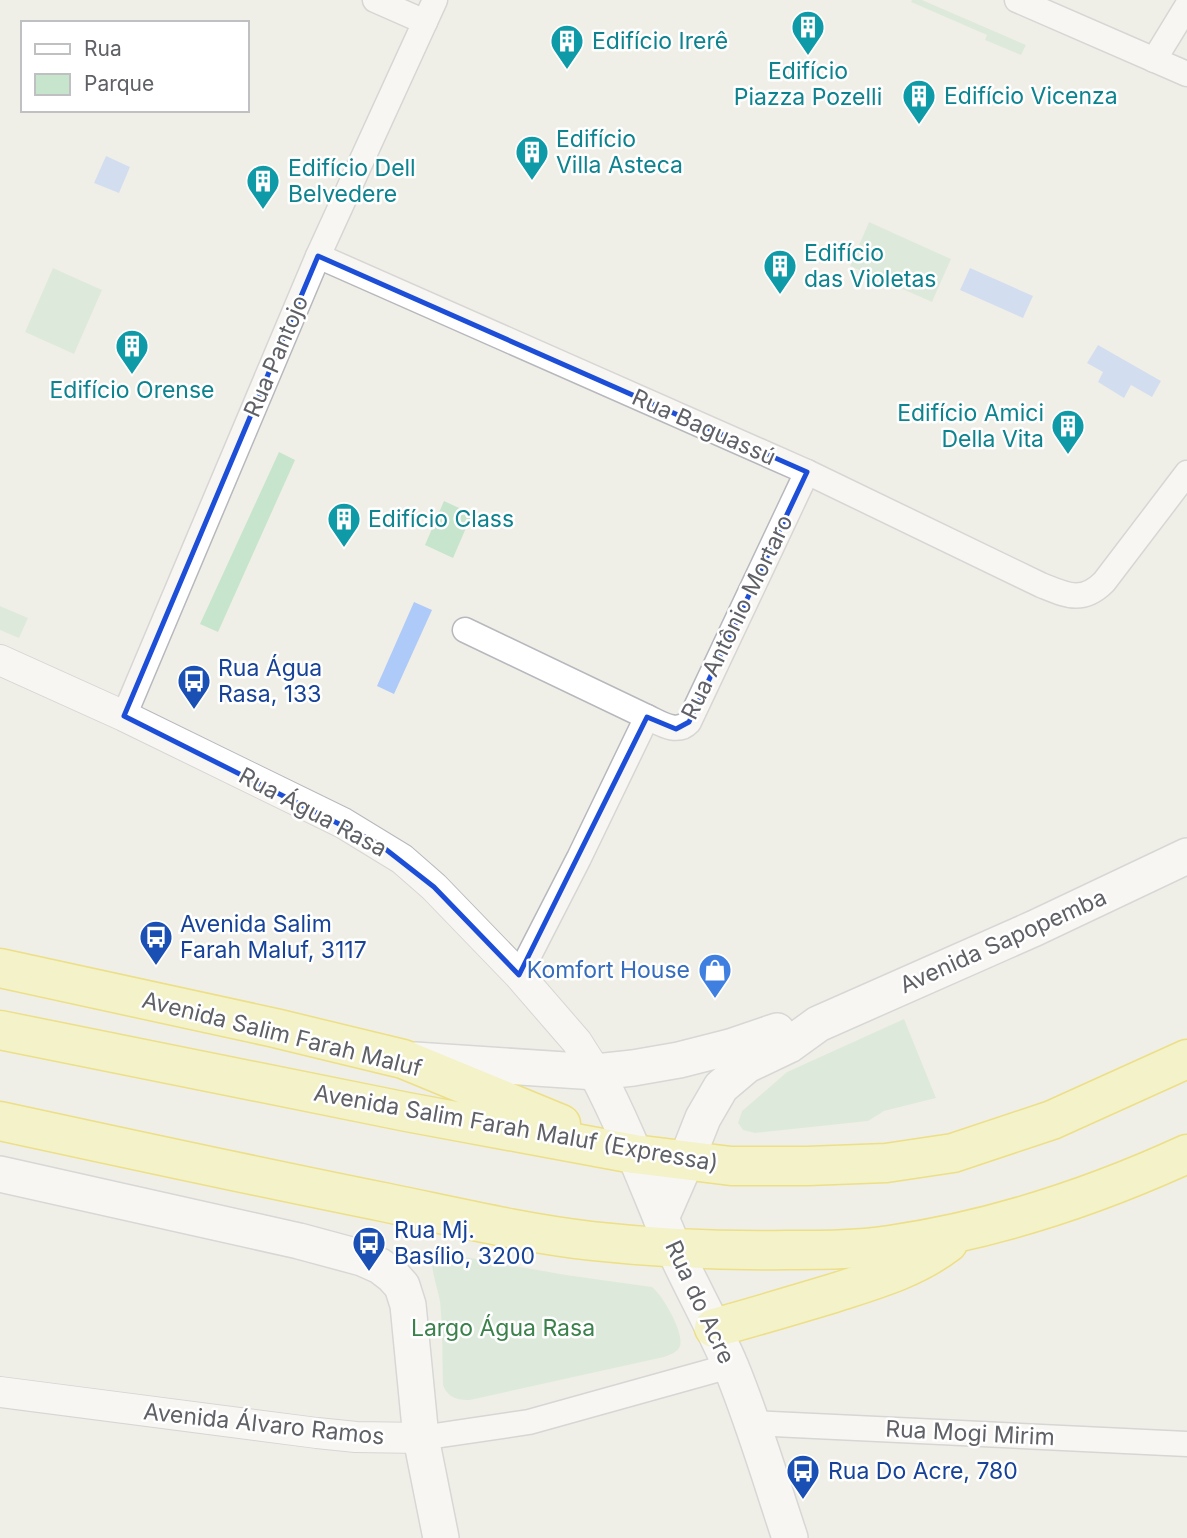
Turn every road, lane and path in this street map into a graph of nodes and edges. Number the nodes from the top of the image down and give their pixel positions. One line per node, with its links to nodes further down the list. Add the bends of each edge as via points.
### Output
1 (375, 0): 4 (street)
2 (1017, 0): 5 (street)
3 (1187, 6): 5 (street)
4 (430, 11): 7 (street, Rua Pantojo)
5 (1154, 60): 6 (street)
6 (1187, 74)
7 (318, 256): 8 (street, Rua Baguassú); 12 (street, Rua Pantojo)
8 (807, 472): 9 (street, Rua Baguassú, via 1041,585 1078,597 1098,589 1116,569); 13 (street, Rua Antônio Mortaro, via 689,722 676,729)
9 (1187, 473)
10 (465, 630): 13 (street, Rua Antônio Mortaro)
11 (0, 660): 12 (street, Rua Água Rasa)
12 (124, 716): 16 (street, Rua Água Rasa, via 387,849 434,887)
13 (647, 717): 16 (street, Rua Antônio Mortaro)
14 (1187, 856): 17 (main road, Avenida Sapopemba)
15 (0, 968): 19 (highway, Avenida Salim Farah Maluf)
16 (519, 975): 21 (street, Rua Água Rasa, via 577,1042)
17 (818, 1024): 21 (main road, Avenida Sapopemba, via 785,1028 679,1060); 27 (main road, Avenida Sapopemba, via 789,1045 747,1065 721,1087)
18 (0, 1030): 25 (highway, Avenida Salim Farah Maluf (Expressa))
19 (403, 1059): 21 (main road, Avenida Sapopemba); 25 (highway, Avenida Salim Farah Maluf)
20 (1187, 1059): 27 (highway, Avenida Salim Farah Maluf (Expressa), via 1052,1120 953,1153 886,1163 808,1166)
21 (596, 1072): 25 (main road, Rua do Acre)
22 (0, 1121): 23 (highway)
23 (67, 1135): 24 (highway); 32 (highway, via 527,1231 593,1241)
24 (0, 1138)
25 (634, 1154): 27 (highway, Avenida Salim Farah Maluf (Expressa)); 32 (main road, Rua do Acre)
26 (1187, 1154): 28 (highway)
27 (686, 1161): 32 (main road, Avenida Sapopemba)
28 (1149, 1171): 29 (street); 31 (highway)
29 (1187, 1172)
30 (0, 1174): 37 (main road, via 299,1241 380,1266 402,1286 408,1306)
31 (963, 1232): 32 (highway, via 889,1245 756,1251); 33 (highway, via 931,1256 900,1271)
32 (667, 1233): 33 (main road, Rua do Acre)
33 (714, 1328): 34 (main road, Rua do Acre)
34 (730, 1366): 36 (main road, Rua do Acre); 37 (street, Avenida Álvaro Ramos, via 529,1422)
35 (0, 1392): 37 (street, Avenida Álvaro Ramos, via 317,1433)
36 (753, 1423): 38 (street, Rua Mogi Mirim); 40 (main road, Rua do Acre)
37 (421, 1438): 39 (main road)
38 (1187, 1444)
39 (441, 1538)
40 (790, 1538)

